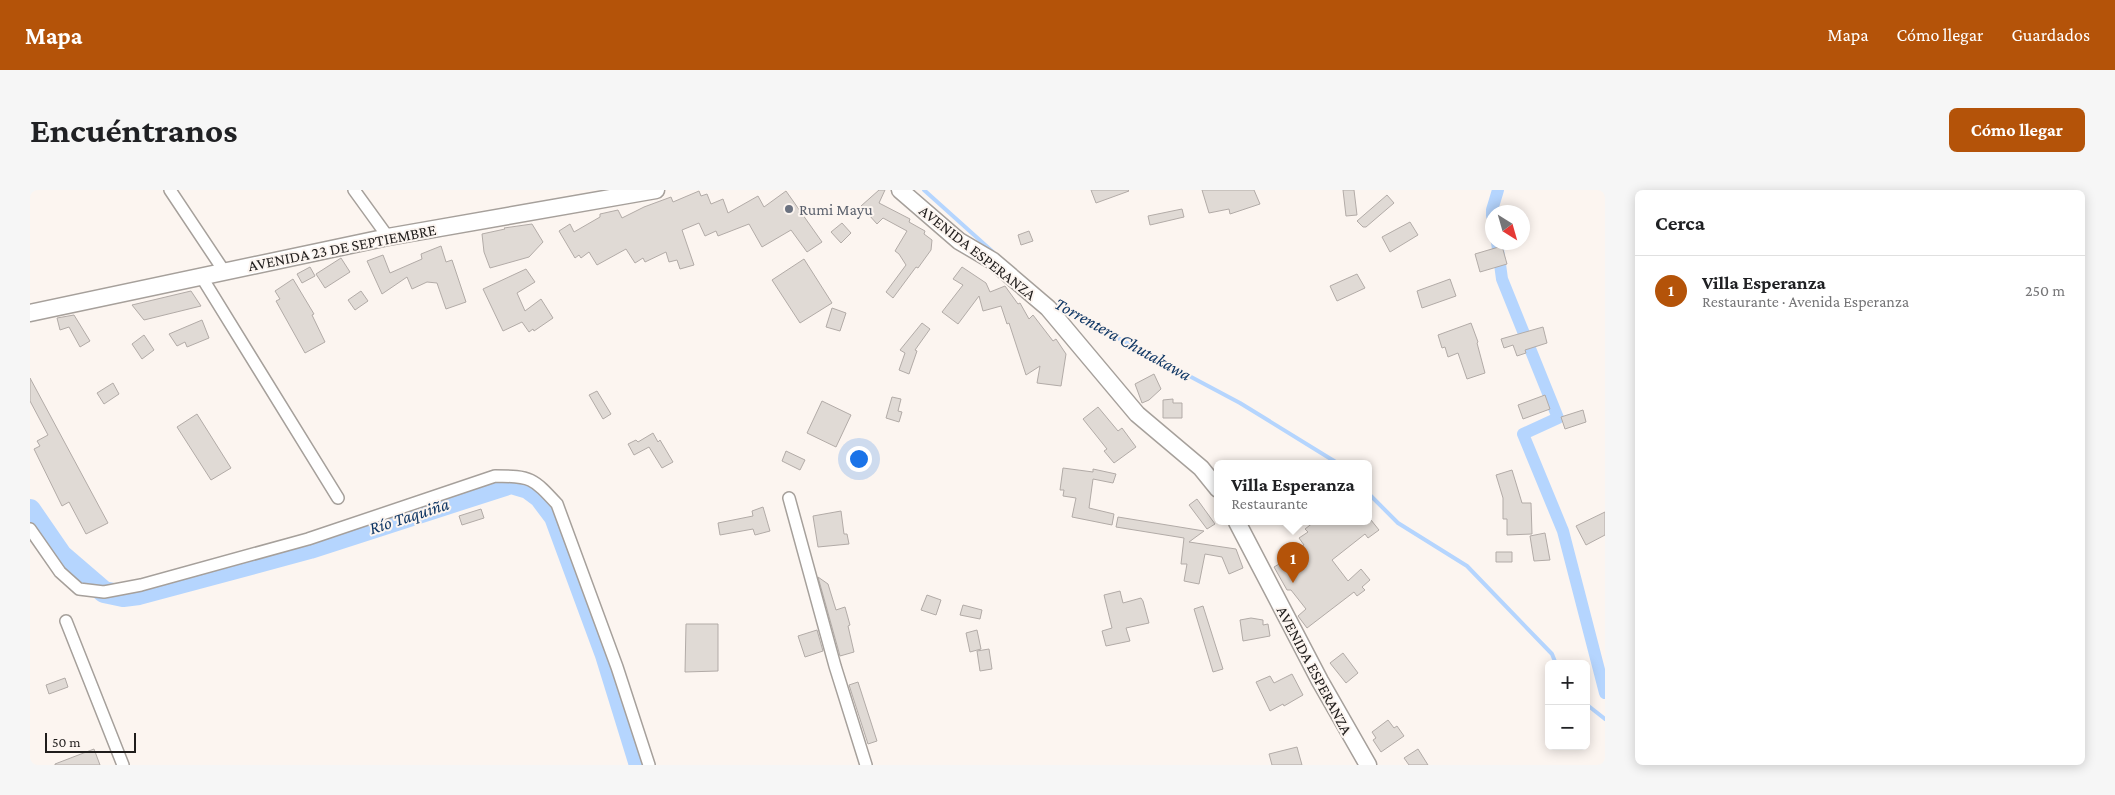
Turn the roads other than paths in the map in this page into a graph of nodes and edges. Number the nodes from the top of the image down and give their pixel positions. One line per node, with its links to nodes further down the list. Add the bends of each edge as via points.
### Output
1 (170, 190): 6 (street)
2 (354, 190): 5 (street)
3 (656, 190): 5 (main road, AVENIDA 23 DE SEPTIEMBRE)
4 (900, 190): 9 (main road, AVENIDA ESPERANZA, via 959,241 993,261 1048,308 1137,414 1201,468)
5 (388, 236): 6 (main road, AVENIDA 23 DE SEPTIEMBRE)
6 (224, 270): 7 (main road, AVENIDA 23 DE SEPTIEMBRE)
7 (201, 276): 8 (main road, AVENIDA 23 DE SEPTIEMBRE); 10 (street)
8 (30, 313)
9 (1214, 484)
10 (338, 498)
11 (789, 498): 17 (street)
12 (1239, 525): 18 (main road, AVENIDA ESPERANZA, via 1324,689)
13 (30, 529): 16 (street, via 60,572 79,589 104,592 141,585 308,539 495,476 530,479 557,504)
14 (66, 621): 15 (street)
15 (123, 765)
16 (649, 765)
17 (866, 765)
18 (1368, 765)

